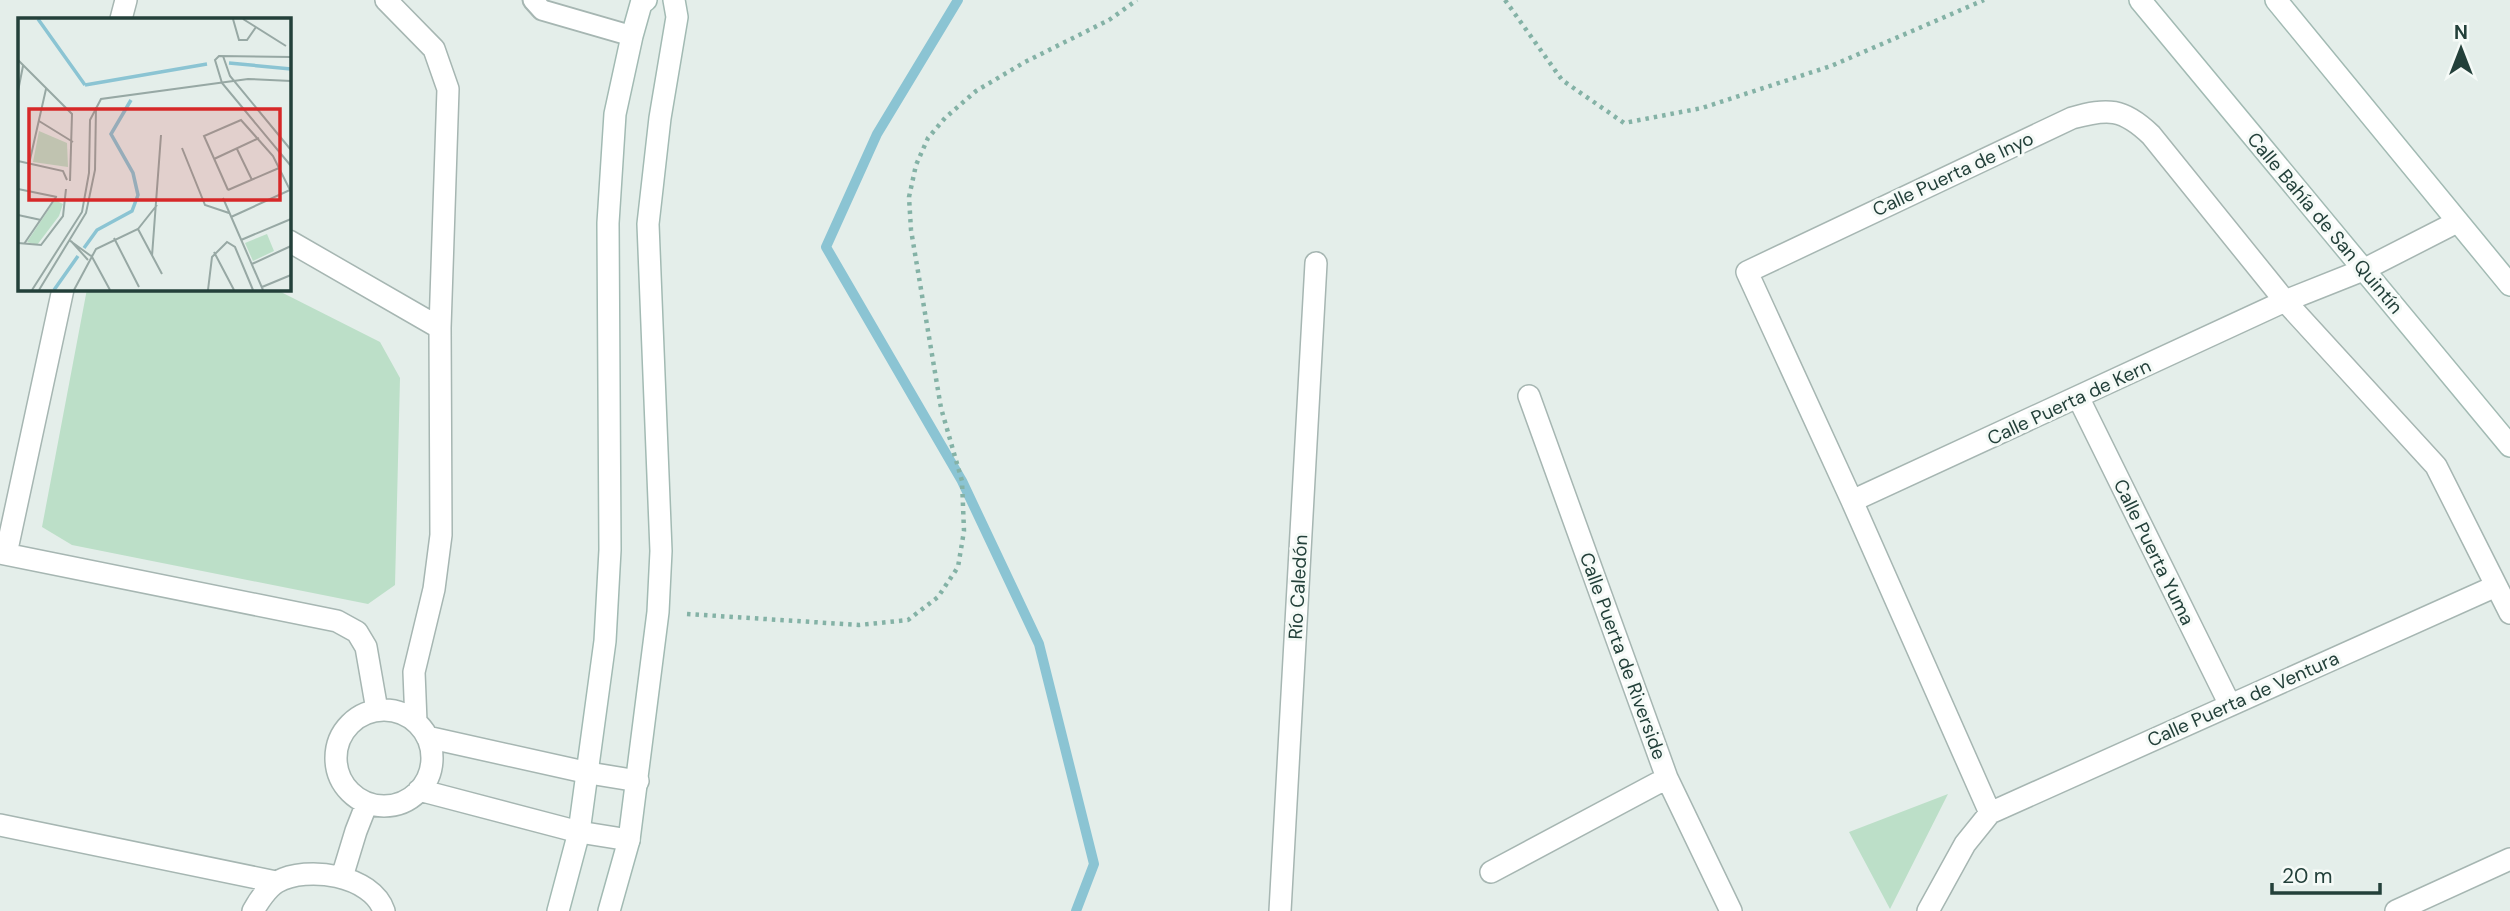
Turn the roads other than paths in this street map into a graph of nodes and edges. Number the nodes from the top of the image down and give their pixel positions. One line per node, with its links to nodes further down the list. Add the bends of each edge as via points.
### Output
1 (126, 0): 8 (street)
2 (386, 0): 17 (street, via 434,50 448,89)
3 (533, 0): 9 (lane, via 542,10)
4 (646, 0): 9 (street)
5 (674, 0): 30 (street, via 677,18 648,224 661,551)
6 (2140, 0): 13 (street, Calle Bahía de San Quintín)
7 (2276, 0): 10 (street)
8 (121, 18)
9 (632, 36): 28 (street, via 615,114 608,223 610,550 605,641)
10 (2457, 222): 13 (street); 14 (street)
11 (290, 243): 17 (street)
12 (1316, 263): 46 (street, Río Caledón)
13 (2363, 270): 16 (street); 20 (street, Calle Bahía de San Quintín)
14 (2510, 285)
15 (62, 290): 22 (street)
16 (2286, 301): 19 (street, Calle Puerta de Kern); 21 (street, Calle Puerta de Inyo, via 2134,119 2096,112 2072,118 1747,272); 23 (street, Calle Puerta de Inyo, via 2436,466)
17 (440, 328): 27 (street, via 441,535 434,589 414,672)
18 (1529, 396): 29 (street, Calle Puerta de Riverside)
19 (2079, 398): 21 (street, Calle Puerta de Kern); 25 (street, Calle Puerta Yuma)
20 (2510, 446)
21 (1853, 501): 33 (street, Calle Puerta de Inyo)
22 (3, 554): 26 (street, via 337,621 357,632 366,647)
23 (2496, 586): 24 (street, Calle Puerta de Inyo); 25 (street, Calle Puerta de Ventura)
24 (2510, 613)
25 (2230, 705): 33 (street, Calle Puerta de Ventura)
26 (377, 710): 27 (street, via 398,712); 32 (street, via 349,725 336,752 343,783)
27 (422, 730): 28 (street); 31 (street, via 431,765)
28 (589, 773): 30 (street); 35 (street)
29 (1667, 778): 38 (street); 47 (street, Calle Puerta de Riverside)
30 (638, 781): 36 (street)
31 (419, 790): 32 (street, via 395,804); 35 (street)
32 (367, 803): 39 (street)
33 (1990, 813): 41 (street, via 1965,844)
34 (0, 825): 40 (street)
35 (579, 832): 36 (street); 44 (street)
36 (629, 840): 45 (street)
37 (2510, 859): 50 (street)
38 (1491, 872)
39 (342, 877): 40 (street, via 299,874); 43 (street, via 366,890)
40 (276, 882): 42 (street)
41 (1941, 888): 48 (street); 49 (street)
42 (253, 911)
43 (384, 911)
44 (558, 911)
45 (609, 911)
46 (1280, 911)
47 (1731, 911)
48 (1928, 911)
49 (1950, 911)
50 (2396, 911)

